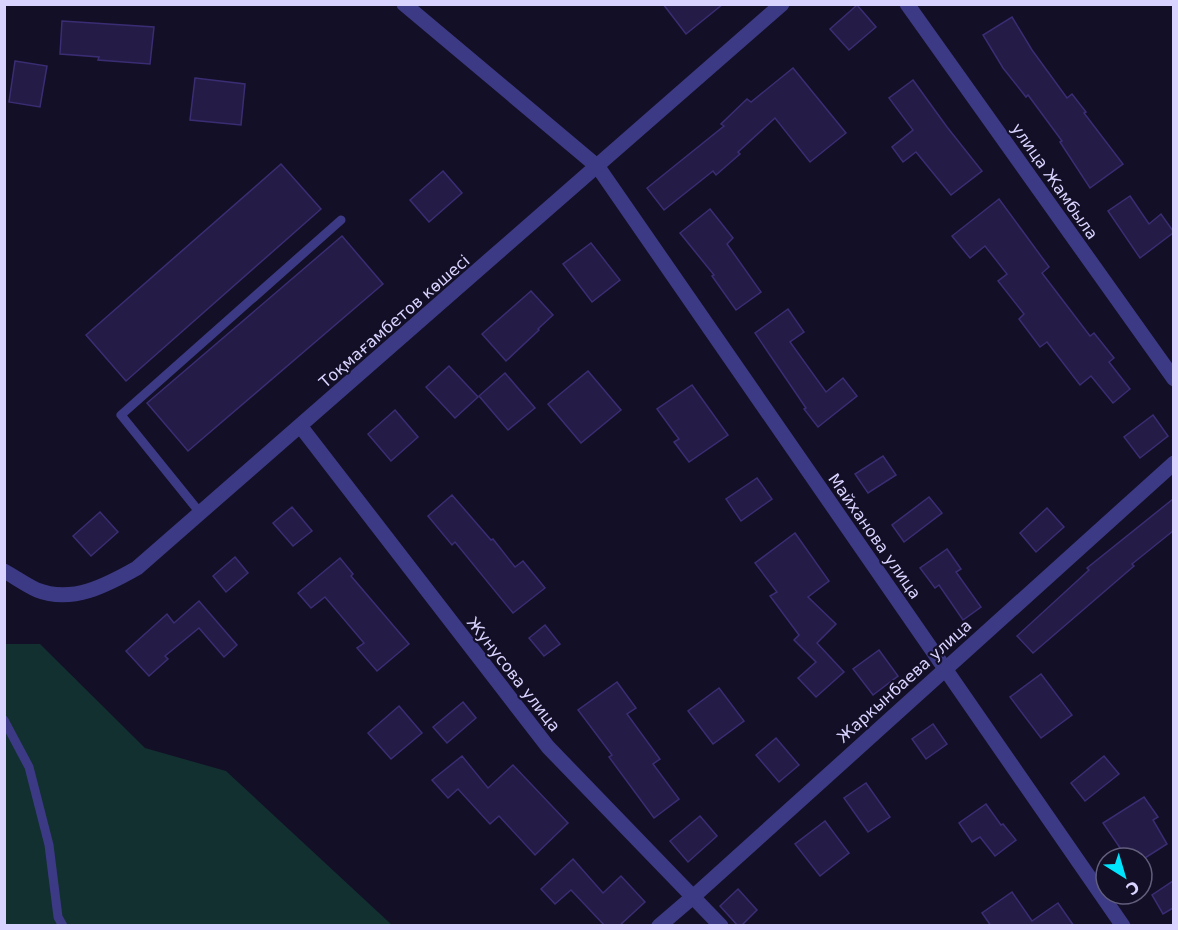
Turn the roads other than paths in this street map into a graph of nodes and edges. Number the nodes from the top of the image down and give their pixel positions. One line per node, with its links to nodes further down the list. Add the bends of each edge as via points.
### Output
1 (404, 4): 4 (street, Майханова улица)
2 (782, 4): 4 (street, Тоқмағамбетов көшесі)
3 (907, 4): 6 (street, улица Жамбыла)
4 (598, 167): 7 (street, Тоқмағамбетов көшесі); 11 (street, Майханова улица)
5 (341, 220): 9 (lane, via 121,415)
6 (1173, 379)
7 (301, 427): 9 (street, Тоқмағамбетов көшесі); 13 (street, Жунусова улица, via 548,747)
8 (1173, 463): 11 (street, Жаркынбаева улица)
9 (201, 514): 10 (street, Тоқмағамбетов көшесі, via 137,568 106,585 68,596 38,591)
10 (4, 571)
11 (945, 668): 13 (street, Жаркынбаева улица); 17 (street, Майханова улица)
12 (4, 720): 14 (lane, via 29,767 49,845 58,917)
13 (694, 896): 15 (street, Жаркынбаева улица); 16 (street, Жунусова улица)
14 (63, 926)
15 (659, 926)
16 (721, 926)
17 (1123, 926)

